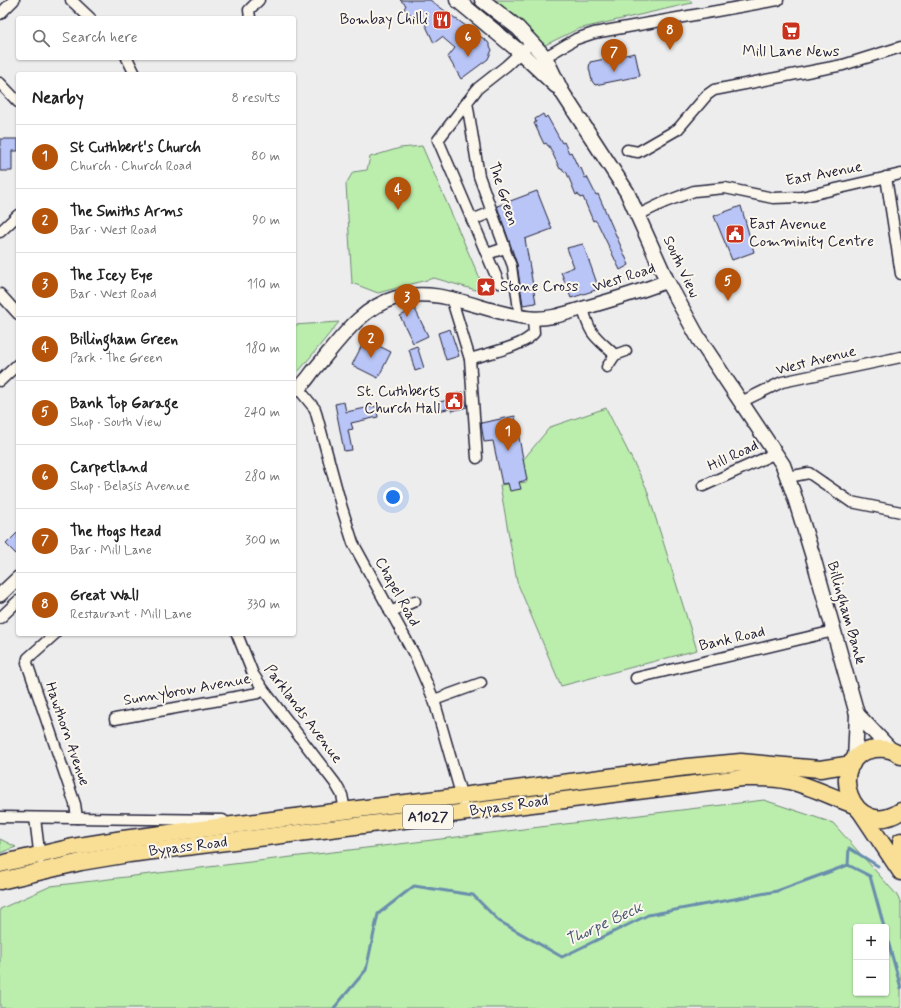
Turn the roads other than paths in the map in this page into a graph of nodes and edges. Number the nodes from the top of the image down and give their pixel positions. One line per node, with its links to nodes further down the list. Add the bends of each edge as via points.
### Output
1 (14, 0): 7 (street)
2 (71, 0): 8 (street)
3 (259, 0): 9 (street, via 249,10)
4 (457, 0): 12 (main road)
5 (482, 0): 10 (main road)
6 (778, 0): 14 (street, via 594,33 576,39)
7 (0, 14)
8 (88, 16)
9 (250, 16)
10 (532, 42): 12 (street); 14 (main road)
11 (901, 47): 19 (street, via 842,65 714,90 678,129 638,152)
12 (520, 52): 14 (main road); 18 (street, via 478,88)
13 (127, 60): 15 (street)
14 (540, 61): 23 (main road, South View, via 611,165)
15 (133, 72)
16 (0, 83): 17 (street)
17 (16, 100)
18 (467, 102): 22 (street, The Green, via 479,176); 25 (street, via 438,140)
19 (627, 150)
20 (901, 174): 21 (street, East Avenue)
21 (886, 177): 23 (street, East Avenue, via 801,197 773,198 725,188 694,191); 29 (street)
22 (492, 212): 25 (street); 27 (street, The Green)
23 (638, 215): 30 (main road, South View)
24 (16, 217): 26 (street)
25 (472, 220): 28 (street)
26 (0, 232)
27 (505, 248): 28 (street, The Green); 36 (street, The Green, via 512,266)
28 (487, 254): 31 (street)
29 (901, 274)
30 (667, 281): 34 (street, West Road, via 638,293); 46 (main road, South View, via 699,340)
31 (499, 283)
32 (0, 294): 35 (street)
33 (450, 297): 36 (street, West Road); 41 (street); 45 (street, West Road, via 428,294 397,297 367,311)
34 (583, 308): 37 (street, West Road, via 554,316); 39 (street, via 593,335)
35 (16, 312)
36 (519, 317): 37 (street, West Road)
37 (533, 318): 41 (street, via 534,333 531,336 520,343)
38 (626, 351): 39 (street)
39 (615, 354): 43 (street)
40 (901, 357): 46 (street, West Avenue, via 782,382)
41 (470, 359): 48 (street)
42 (16, 366): 44 (street)
43 (607, 367)
44 (0, 381)
45 (296, 389): 56 (street, Chapel Road, via 315,409 353,543)
46 (740, 402): 47 (main road, South View)
47 (776, 453): 49 (main road, Billingham Bank); 50 (street, Hill Road)
48 (476, 458)
49 (788, 477): 51 (street, via 809,473 851,502); 58 (main road, Billingham Bank)
50 (703, 486)
51 (901, 512)
52 (16, 580): 53 (street)
53 (0, 595)
54 (415, 601): 56 (street)
55 (16, 603): 57 (street)
56 (390, 612): 64 (street, Chapel Road, via 415,656)
57 (0, 618)
58 (834, 631): 61 (street, Bank Road); 65 (main road, Billingham Bank)
59 (53, 636): 76 (street, Hawthorn Avenue, via 26,661 75,804)
60 (238, 636): 63 (street, Parklands Avenue, via 253,674)
61 (636, 678)
62 (481, 683): 64 (street)
63 (263, 689): 66 (street, Sunnybrow Avenue); 71 (street, Parklands Avenue, via 335,783 342,795)
64 (434, 700): 69 (street, Chapel Road)
65 (857, 714): 67 (main road); 68 (main road, Billingham Bank)
66 (115, 719)
67 (898, 754): 68 (main road, via 882,749 872,750)
68 (853, 762): 69 (main road, Bypass Road / A1027, via 820,769 741,762); 70 (main road, via 847,774 846,785 848,796)
69 (462, 795): 71 (main road, Bypass Road / A1027); 73 (street, Chapel Road)
70 (857, 809): 72 (main road, Bypass Road, via 880,818 891,817); 73 (main road, Bypass Road / A1027, via 805,785 770,778 742,778); 83 (main road)
71 (345, 810): 77 (main road, Bypass Road / A1027)
72 (901, 811)
73 (465, 812): 82 (main road, Bypass Road / A1027, via 129,854)
74 (0, 817): 75 (street, Bypass Road)
75 (35, 818): 76 (street, Bypass Road); 80 (street)
76 (77, 818): 77 (street, Bypass Road)
77 (257, 821): 80 (main road, Bypass Road / A1027, via 123,839)
78 (901, 841): 79 (main road)
79 (901, 851)
80 (39, 854): 81 (main road, Bypass Road / A1027); 82 (street)
81 (0, 864)
82 (43, 870): 84 (main road, Bypass Road / A1027)
83 (901, 872)
84 (0, 881)

